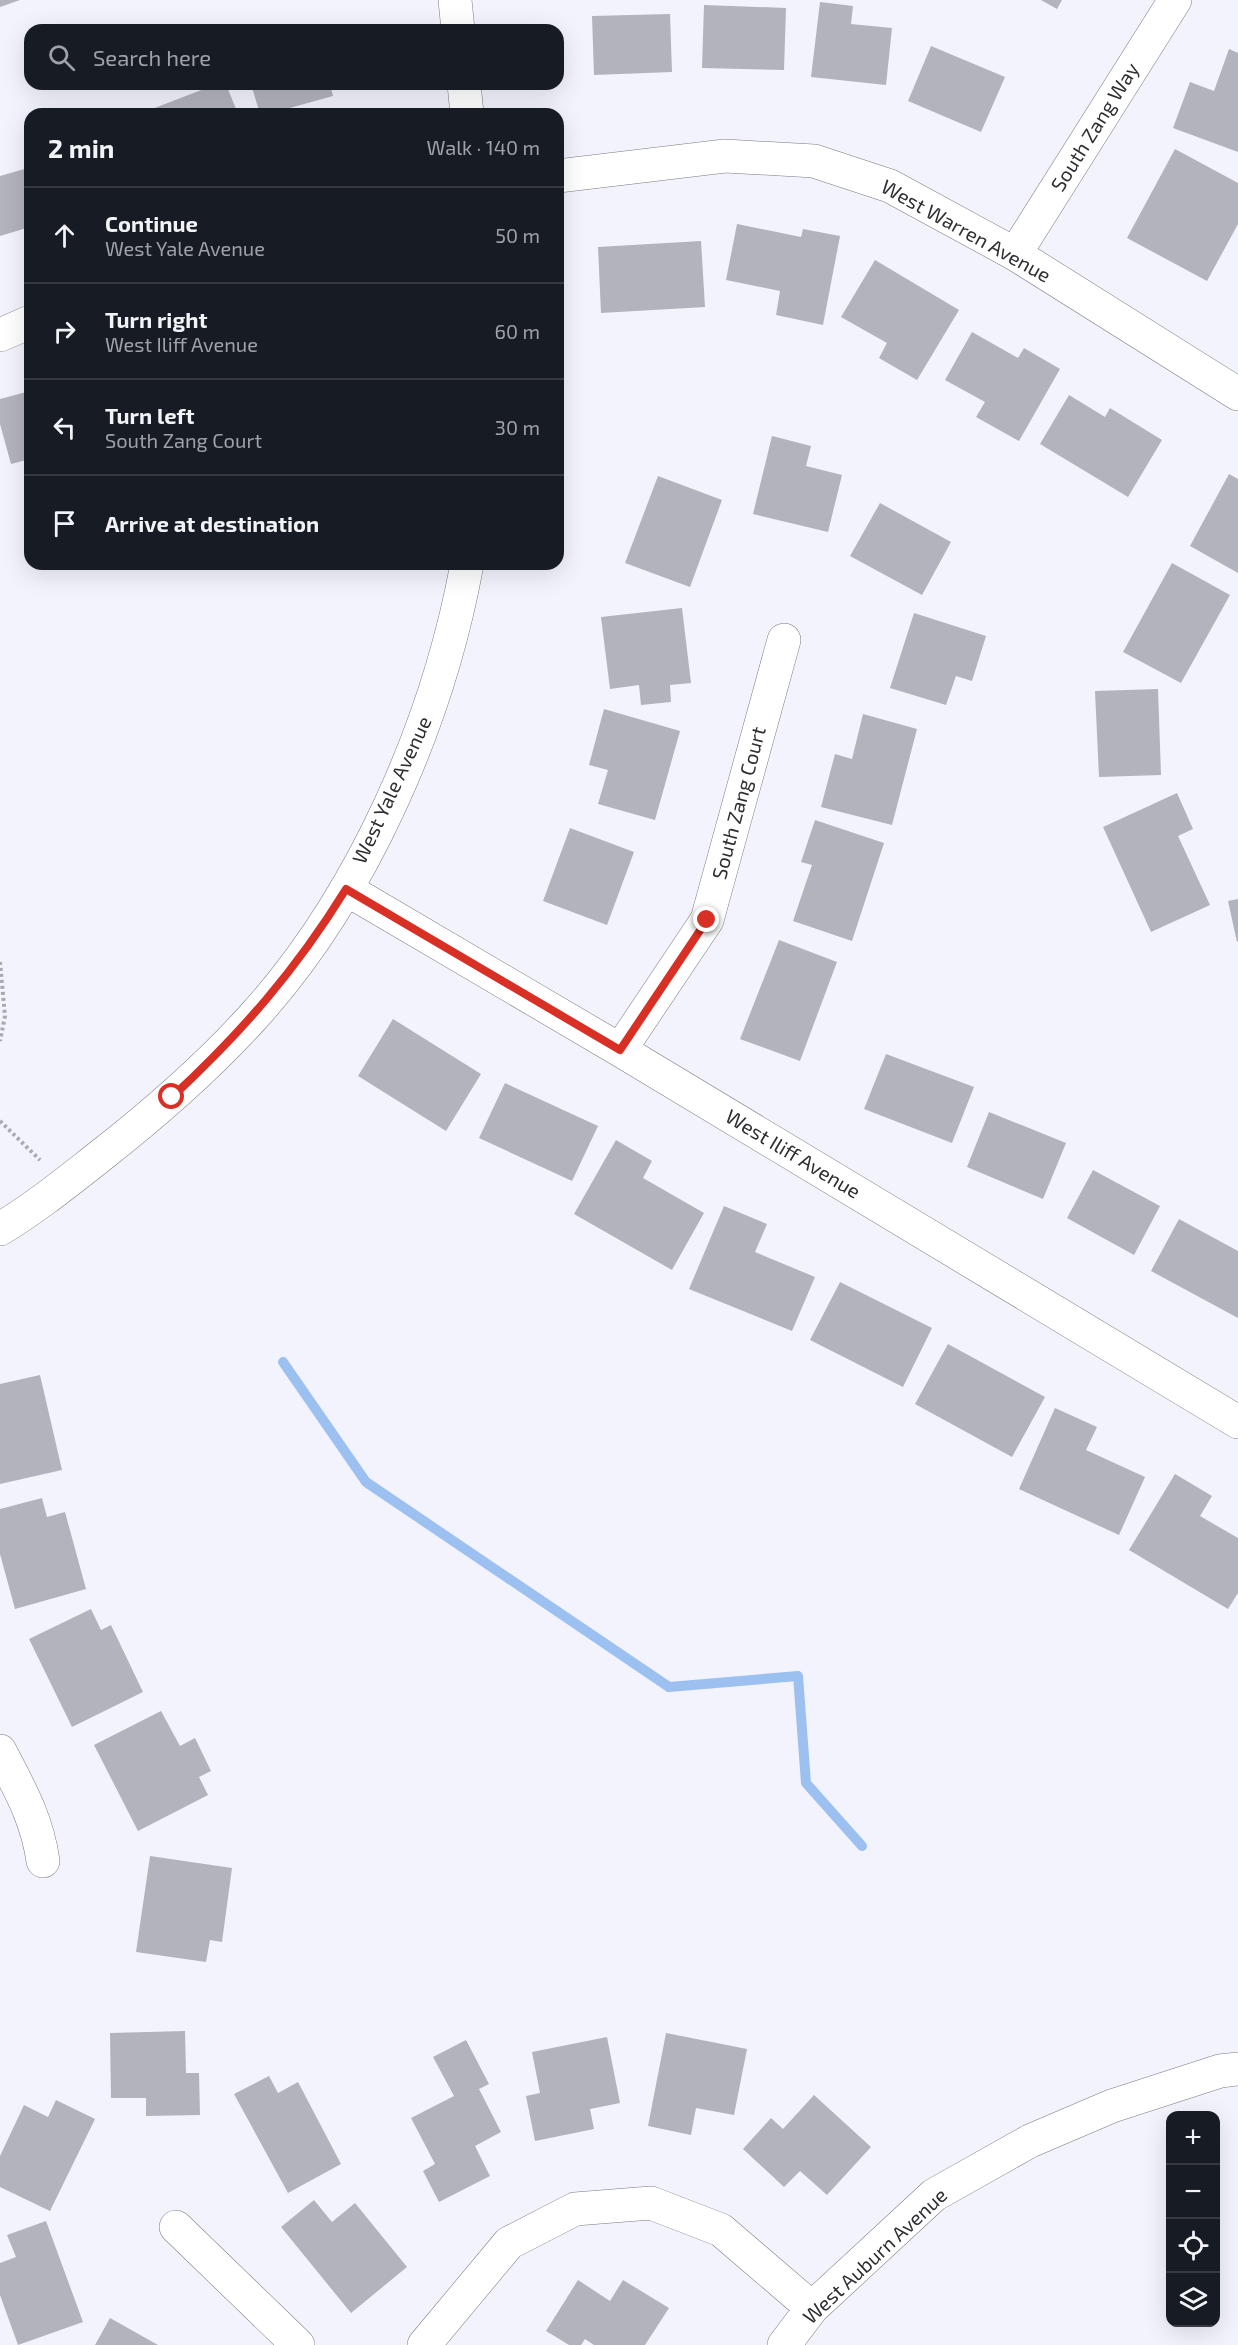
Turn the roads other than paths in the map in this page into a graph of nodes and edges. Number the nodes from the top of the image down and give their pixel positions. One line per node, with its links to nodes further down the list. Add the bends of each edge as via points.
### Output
1 (455, 0): 3 (street)
2 (1175, 0): 7 (street, South Zang Way)
3 (457, 24)
4 (465, 90): 5 (street)
5 (466, 108)
6 (564, 175): 7 (street, West Warren Avenue, via 725,156 814,161 890,186)
7 (1015, 254): 10 (street, West Warren Avenue)
8 (24, 325): 9 (street)
9 (0, 335)
10 (1238, 394)
11 (465, 570): 13 (street, West Yale Avenue, via 448,648 430,706 404,773)
12 (784, 640): 14 (street, South Zang Court, via 707,920)
13 (346, 889): 14 (street, West Iliff Avenue); 15 (street, West Yale Avenue, via 290,973 217,1055 172,1097 64,1184)
14 (620, 1050): 16 (street, West Iliff Avenue)
15 (0, 1229)
16 (1238, 1422)
17 (0, 1751): 18 (street, via 39,1834)
18 (43, 1861)
19 (1238, 2069): 21 (street, West Auburn Avenue, via 1220,2071 1112,2106 1030,2141 934,2195)
20 (176, 2227): 22 (street)
21 (812, 2308): 23 (street, via 721,2230 651,2203 575,2209 509,2243); 24 (street, West Auburn Avenue)
22 (298, 2345)
23 (424, 2345)
24 (784, 2345)

